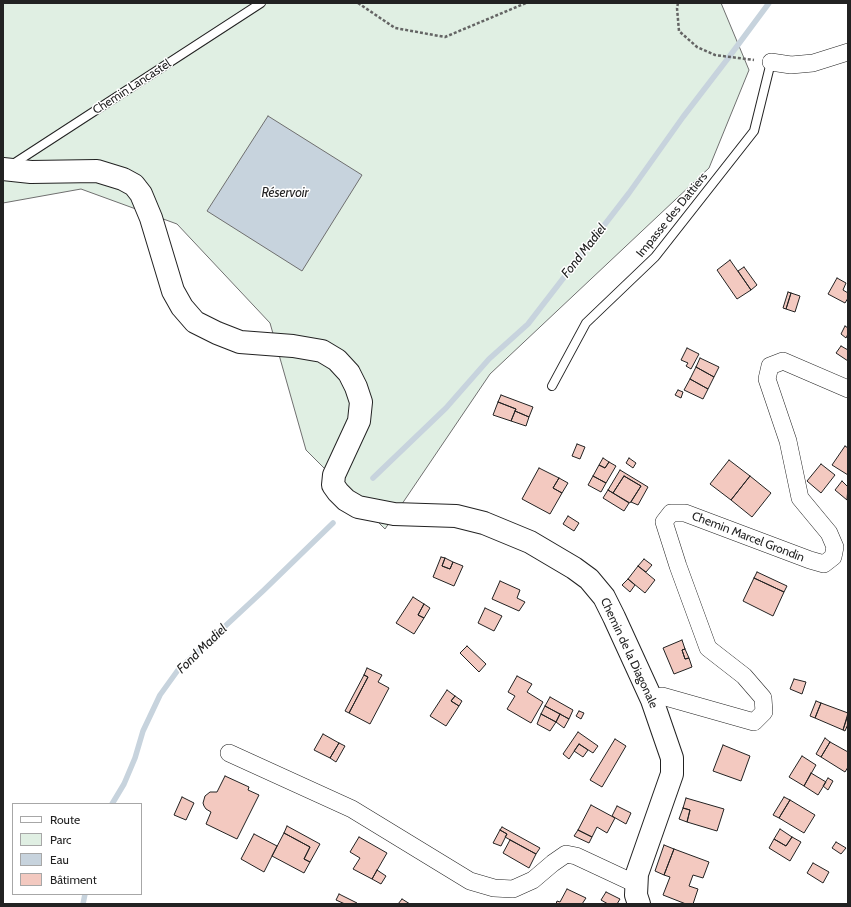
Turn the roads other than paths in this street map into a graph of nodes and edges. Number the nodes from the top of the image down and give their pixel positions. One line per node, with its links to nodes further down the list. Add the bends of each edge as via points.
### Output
1 (261, 3): 4 (lane, Chemin Lancastel)
2 (848, 52): 3 (street, via 813,63 791,65)
3 (771, 62): 5 (lane, Impasse des Dattiers, via 754,132 655,257 586,323)
4 (3, 170): 7 (main road, Chemin de la Diagonale, via 97,171 134,185 141,194 151,218 173,291 195,322 217,334 240,342 322,351 349,373 361,402 360,421 334,475 333,485 346,500 358,507 394,514 456,516 484,523 530,542 574,568 589,579 604,597)
5 (552, 386)
6 (848, 389): 7 (street, Chemin Marcel Grondin, via 783,361 770,366 767,379 788,441 800,498 829,533 836,547 833,557 824,564 685,513 671,513 664,522 708,648 744,676 763,698 764,712 754,722 662,696)
7 (652, 700): 9 (main road, Chemin de la Diagonale, via 672,758 672,774 637,874)
8 (229, 753): 9 (street, via 352,809 470,881 494,888 514,889 532,880 566,854 576,856)
9 (637, 894)

